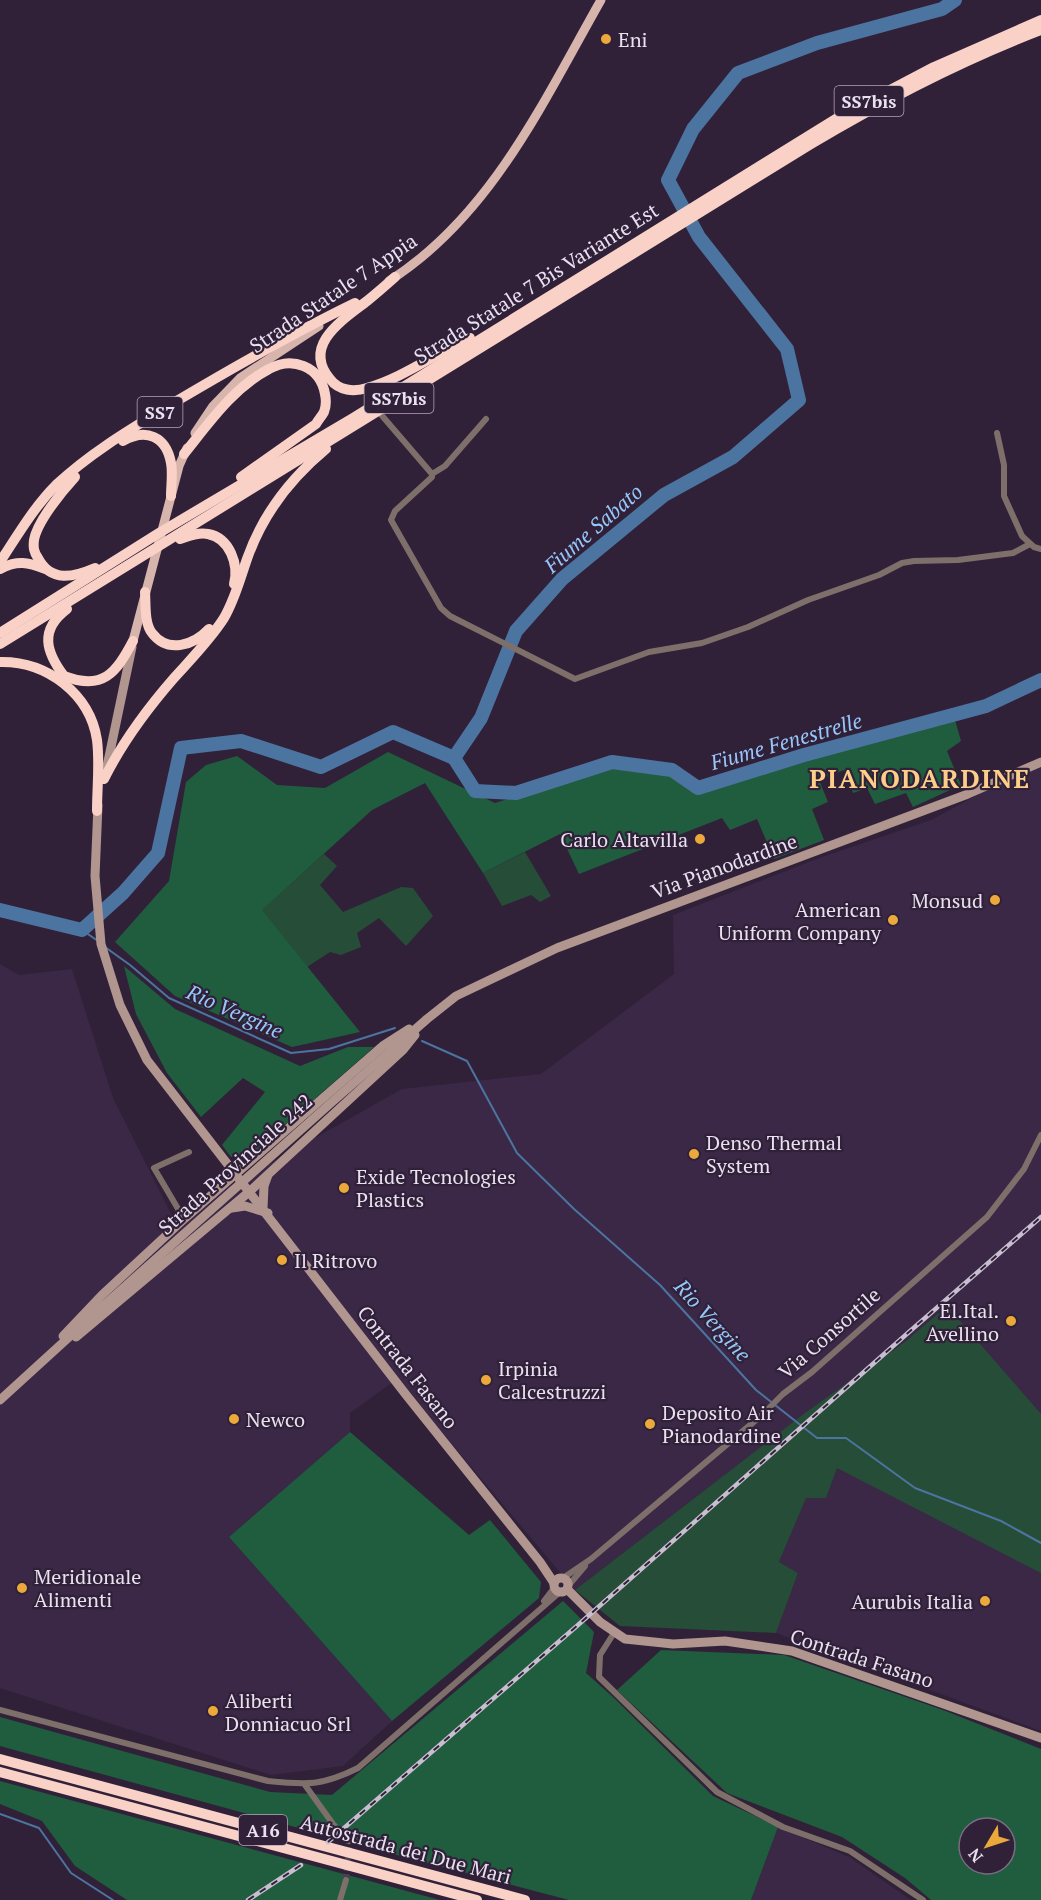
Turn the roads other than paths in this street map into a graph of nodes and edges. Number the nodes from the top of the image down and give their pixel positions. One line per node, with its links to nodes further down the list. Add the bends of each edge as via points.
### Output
1 (601, 0): 6 (main road, Strada Statale 7 Appia / SS7, via 501,171 440,242)
2 (1041, 20): 4 (highway, Strada Statale 7 Bis Variante Est / SS7bis, via 979,46 839,117)
3 (1041, 30): 4 (highway, Strada Statale 7 Bis Variante Est / SS7bis, via 895,96)
4 (708, 202): 5 (highway, Strada Statale 7 Bis Variante Est / SS7bis)
5 (655, 236): 8 (highway, Strada Statale 7 Bis Variante Est / SS7bis); 9 (highway, Strada Statale 7 Bis Variante Est / SS7bis)
6 (395, 277): 7 (main road, Strada Statale 7 Appia / SS7); 8 (highway, via 325,338 321,359 324,370 341,388 357,390 388,381)
7 (355, 303): 13 (main road, Strada Statale 7 Appia / SS7, via 240,378 213,405); 20 (highway, SS7, via 212,380 79,465 54,487)
8 (521, 312): 16 (highway, Strada Statale 7 Bis Variante Est / SS7bis)
9 (378, 411): 11 (highway, Strada Statale 7 Bis Variante Est / SS7bis); 14 (street)
10 (486, 419): 14 (street, via 445,466)
11 (353, 427): 19 (highway, Strada Statale 7 Bis Variante Est / SS7bis); 30 (highway, via 322,452 277,500 257,535 224,617 132,730)
12 (997, 433): 17 (street, via 1004,465 1004,496 1022,537)
13 (184, 454): 15 (main road, Strada Statale 7 Appia / SS7); 16 (highway, via 217,412 268,369 284,362 296,363 308,367 323,384 324,411 316,424)
14 (432, 474): 17 (street, via 395,511 391,520 441,608 575,679 649,652 702,643 748,627 902,563 1013,553)
15 (171, 496): 22 (highway, via 172,465 163,443 154,436 141,434 116,444 66,486 42,523 33,549); 24 (main road, SS7)
16 (159, 533): 19 (highway, Strada Statale 7 Bis Variante Est / SS7bis)
17 (1030, 544): 18 (street)
18 (1041, 549)
19 (140, 552): 22 (highway, via 72,577 55,575); 23 (highway, SS7); 24 (highway, SS7, via 181,538 210,534 222,541 233,556 235,567 232,591 211,626 202,636 182,646 171,645 151,633); 25 (highway, Strada Statale 7 Bis Variante Est / SS7bis)
20 (0, 562)
21 (0, 569): 22 (highway, via 12,563 29,562)
22 (46, 569)
23 (104, 580): 26 (highway, via 59,615 50,627 49,652 53,661 64,676 87,682 98,680 120,666); 27 (highway, SS7)
24 (145, 592): 26 (main road, SS7)
25 (0, 633)
26 (133, 641): 30 (street, Contrada Fasano)
27 (0, 644)
28 (0, 662): 31 (highway, via 47,671 77,697 90,715 97,741)
29 (1041, 762): 32 (street, Via Pianodardine, via 969,794 557,948 456,996)
30 (104, 779): 31 (street, Contrada Fasano)
31 (97, 811): 35 (street, Contrada Fasano, via 94,876 101,944 120,1005 147,1060)
32 (427, 1019): 36 (street, via 384,1045); 37 (street, via 403,1050); 44 (street, Strada Provinciale 242)
33 (1041, 1135): 46 (street, Via Consortile, via 1024,1169 987,1217)
34 (189, 1152): 43 (street, via 154,1168)
35 (221, 1157): 36 (street); 38 (street, Contrada Fasano); 39 (street)
36 (249, 1162): 38 (street)
37 (270, 1171): 40 (street); 42 (street, via 264,1186)
38 (235, 1175): 39 (street); 40 (street, Contrada Fasano)
39 (220, 1188): 43 (street)
40 (249, 1192): 41 (street); 42 (street, Contrada Fasano)
41 (230, 1209): 42 (street, via 245,1206); 44 (street, via 82,1333)
42 (265, 1211): 46 (street, Contrada Fasano, via 407,1396)
43 (184, 1219): 44 (street, via 69,1328)
44 (53, 1351): 45 (street)
45 (0, 1400)
46 (561, 1586): 47 (street, Contrada Fasano); 52 (street, Via Consortile, via 358,1768 336,1779)
47 (614, 1633): 49 (street, Contrada Fasano, via 625,1639 673,1644 725,1641 792,1651); 58 (street, via 600,1655 599,1677 717,1792 783,1827 850,1851)
48 (0, 1710): 52 (street, Via Consortile, via 268,1781)
49 (1041, 1738)
50 (0, 1759): 57 (highway, Autostrada dei Due Mari / A16)
51 (0, 1772): 56 (highway, Autostrada dei Due Mari / A16)
52 (305, 1785): 53 (street)
53 (349, 1841)
54 (346, 1880): 55 (street)
55 (340, 1900)
56 (477, 1900)
57 (525, 1900)
58 (923, 1900)

